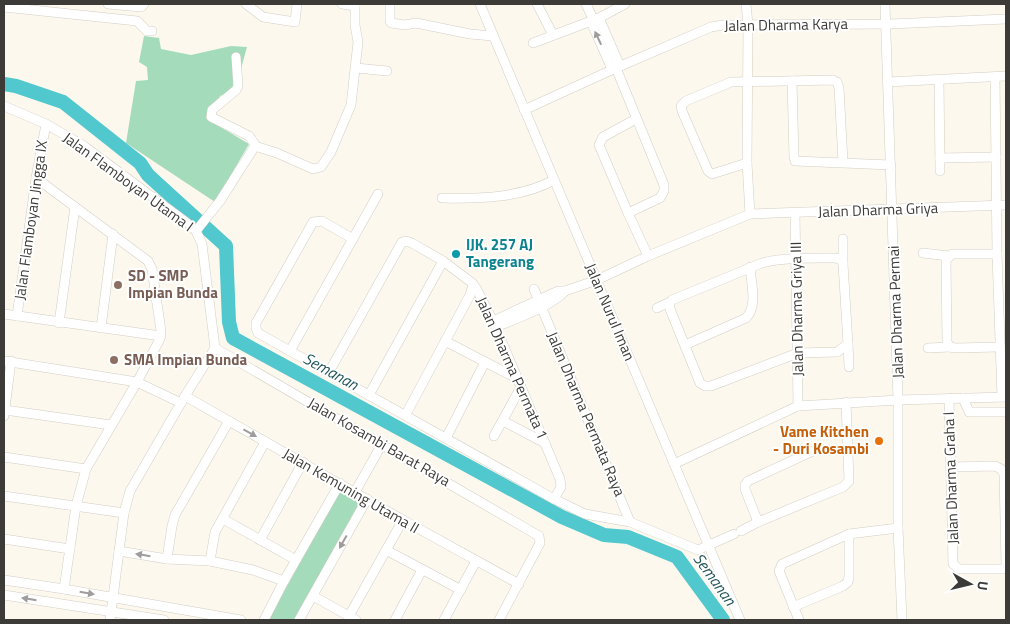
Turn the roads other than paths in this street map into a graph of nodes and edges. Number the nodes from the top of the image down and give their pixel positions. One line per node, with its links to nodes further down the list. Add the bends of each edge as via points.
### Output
1 (108, 4): 2 (street, via 141,7)
2 (144, 4)
3 (150, 4): 18 (street)
4 (246, 4): 5 (street, via 263,17 295,22)
5 (298, 4)
6 (342, 4): 14 (street)
7 (390, 4): 23 (street, via 392,24 416,23)
8 (480, 4): 23 (street, Jalan Nurul Iman)
9 (537, 4): 22 (street)
10 (586, 4): 17 (street)
11 (625, 4): 17 (street)
12 (746, 4): 19 (street)
13 (885, 4): 20 (street, Jalan Dharma Permai)
14 (355, 5): 26 (street)
15 (4, 7): 18 (street)
16 (1006, 19): 20 (street, Jalan Dharma Karya)
17 (594, 20): 22 (street); 27 (street)
18 (137, 21): 21 (street, via 146,31)
19 (748, 24): 20 (street, Jalan Dharma Karya); 27 (street, Jalan Dharma Karya, via 710,27); 32 (street)
20 (887, 24): 34 (street, Jalan Dharma Permai)
21 (152, 32)
22 (553, 35): 24 (street)
23 (493, 36): 36 (street, Jalan Nurul Iman)
24 (533, 43)
25 (236, 57): 39 (street, via 238,86 212,110 211,117 248,136)
26 (356, 68): 28 (street); 39 (street, via 351,105 321,167 313,169)
27 (616, 68): 36 (street, Jalan Dharma Karya); 37 (street)
28 (387, 71)
29 (1006, 76): 30 (street)
30 (996, 77): 31 (street); 40 (street)
31 (939, 79): 34 (street); 41 (street)
32 (747, 81): 33 (street); 43 (street); 43 (street, via 724,84 686,101 682,106 708,171 717,173)
33 (792, 81): 42 (street, via 837,82); 42 (street, via 794,160)
34 (888, 82): 44 (street, Jalan Dharma Permai)
35 (4, 106): 38 (street, Jalan Flamboyan Utama I)
36 (524, 110): 47 (street, Jalan Nurul Iman)
37 (636, 120): 53 (street, via 604,137 599,144); 53 (street, via 664,189 660,198)
38 (46, 124): 46 (street, Jalan Flamboyan Jingga IX); 56 (street, Jalan Flamboyan Utama I, via 84,146)
39 (256, 146): 56 (street)
40 (996, 157): 41 (street); 50 (street)
41 (940, 158): 45 (street)
42 (843, 162): 44 (street)
43 (747, 163): 55 (street)
44 (891, 165): 52 (street, Jalan Dharma Permai)
45 (940, 171)
46 (36, 178): 51 (street); 75 (street, Jalan Flamboyan Jingga IX)
47 (554, 180): 49 (street, via 537,188 496,197); 68 (street, Jalan Nurul Iman)
48 (378, 194): 58 (street)
49 (442, 198)
50 (1002, 205): 52 (street, Jalan Dharma Griya); 61 (street)
51 (75, 207): 57 (street); 76 (street)
52 (893, 210): 54 (street, Jalan Dharma Griya); 100 (street, Jalan Dharma Permai)
53 (628, 213): 62 (street)
54 (795, 213): 55 (street, Jalan Dharma Griya); 64 (street, Jalan Dharma Griya III)
55 (750, 214): 62 (street)
56 (197, 230): 85 (street, Jalan Flamboyan Utama I, via 202,244)
57 (113, 234): 78 (street); 79 (street, via 151,265)
58 (353, 239): 87 (street); 87 (street, via 322,220 313,222 256,323 258,333)
59 (843, 239): 66 (street)
60 (923, 253): 63 (street)
61 (997, 254): 63 (street); 84 (street)
62 (648, 256): 68 (street)
63 (949, 256): 83 (street, via 946,260 947,342)
64 (796, 259): 66 (street, via 836,258); 67 (street, via 773,260); 88 (street, Jalan Dharma Griya III)
65 (443, 261): 69 (street, Jalan Dharma Permata 1); 92 (street, Jalan Dharma Permata 1, via 406,241 402,242); 95 (street)
66 (843, 264): 81 (street)
67 (750, 267): 71 (street); 82 (street, via 753,306 746,318)
68 (597, 280): 72 (street, via 565,292 558,291); 117 (street, Jalan Nurul Iman)
69 (473, 284): 77 (street, Jalan Dharma Permata 1); 80 (street)
70 (534, 289): 72 (street, Jalan Dharma Permata Raya)
71 (670, 302): 73 (street); 82 (street)
72 (540, 304): 77 (street); 129 (street, Jalan Dharma Permata Raya)
73 (657, 308)
74 (4, 314): 75 (street)
75 (17, 316): 76 (street)
76 (59, 323): 78 (street)
77 (494, 324): 94 (street, Jalan Dharma Permata 1)
78 (101, 328): 79 (street)
79 (161, 336): 93 (street)
80 (446, 341): 90 (street); 105 (street)
81 (848, 344): 88 (street, via 837,352); 91 (street)
82 (685, 345): 88 (street, via 700,383 705,386)
83 (950, 347): 84 (street); 86 (street)
84 (1000, 347): 96 (street)
85 (216, 348): 99 (street); 112 (street, Jalan Kosambi Barat Raya)
86 (928, 348)
87 (290, 351): 92 (street)
88 (798, 353): 102 (street, Jalan Dharma Griya III)
89 (7, 361): 93 (street, Jalan Kemuning Utama II); 104 (street)
90 (485, 362): 94 (street); 110 (street)
91 (850, 367)
92 (329, 372): 95 (street)
93 (137, 382): 99 (street, Jalan Kemuning Utama II); 108 (street)
94 (520, 383): 107 (street); 113 (street, Jalan Dharma Permata 1)
95 (369, 395): 105 (street)
96 (1004, 397): 98 (street)
97 (948, 398): 98 (street); 100 (street); 118 (street, Jalan Dharma Graha I)
98 (963, 398): 103 (street, via 970,412)
99 (183, 399): 106 (street, Jalan Kemuning Utama II); 126 (street, via 130,490)
100 (898, 400): 101 (street); 131 (street, Jalan Dharma Permai)
101 (846, 402): 102 (street); 114 (street)
102 (798, 406): 117 (street)
103 (1006, 412)
104 (4, 413): 108 (street)
105 (406, 414): 110 (street)
106 (229, 421): 111 (street, Jalan Kemuning Utama II, one-way to 111); 139 (street, via 175,515)
107 (503, 421): 109 (street); 113 (street)
108 (111, 425): 119 (street)
109 (494, 436)
110 (446, 438): 124 (street)
111 (265, 442): 116 (street, Jalan Kemuning Utama II); 127 (street)
112 (382, 444): 121 (street); 147 (street, Jalan Kosambi Barat Raya, via 538,535 540,543)
113 (545, 444): 124 (street, Jalan Dharma Permata 1, via 560,479 561,487)
114 (848, 450): 130 (street, via 849,481 843,487); 130 (street, via 813,451 748,481 745,489)
115 (4, 457): 119 (street)
116 (303, 462): 120 (street, Jalan Kemuning Utama II); 134 (street)
117 (674, 464): 135 (street, Jalan Nurul Iman)
118 (951, 467): 143 (street, via 1001,468 1004,474); 143 (street, Jalan Dharma Graha I, via 953,564 959,568)
119 (86, 469): 125 (street)
120 (340, 483): 121 (street, Jalan Kemuning Utama II); 140 (street)
121 (355, 492): 123 (street, Jalan Kemuning Utama II)
122 (4, 496): 125 (street)
123 (367, 499): 128 (street, Jalan Kemuning Utama II); 151 (street, one-way to 151)
124 (554, 499): 129 (street, via 585,514)
125 (76, 506): 126 (street); 136 (street)
126 (124, 513): 138 (street)
127 (223, 518): 134 (street); 141 (street, via 216,532)
128 (403, 520): 137 (street); 142 (street, Jalan Kemuning Utama II)
129 (630, 522): 135 (street, via 690,548 698,550)
130 (758, 522): 135 (street)
131 (898, 528): 132 (street); 164 (street, Jalan Dharma Permai)
132 (850, 534): 153 (street, via 848,582); 153 (street, via 780,566)
133 (4, 539): 136 (street)
134 (260, 540): 140 (street)
135 (708, 545): 162 (street, Jalan Nurul Iman)
136 (70, 548): 148 (street)
137 (386, 550): 144 (street); 154 (street)
138 (118, 551): 139 (street, one-way to 138); 152 (street)
139 (167, 559): 141 (street)
140 (296, 560): 146 (street)
141 (210, 561): 146 (street, via 253,570)
142 (476, 561): 147 (street, Jalan Kemuning Utama II); 149 (street)
143 (1006, 567)
144 (422, 570): 149 (street); 159 (street)
145 (4, 580): 148 (street)
146 (284, 581): 157 (street)
147 (519, 584): 161 (street)
148 (64, 589): 152 (street, one-way to 152)
149 (460, 590): 160 (street)
150 (4, 595): 152 (street, one-way to 150)
151 (312, 596): 154 (street); 158 (street)
152 (112, 607): 155 (street); 156 (street)
153 (793, 607): 163 (street)
154 (352, 618)
155 (164, 620)
156 (241, 620)
157 (264, 620)
158 (299, 620)
159 (395, 620)
160 (444, 620)
161 (499, 620)
162 (740, 620)
163 (799, 620)
164 (902, 620)

